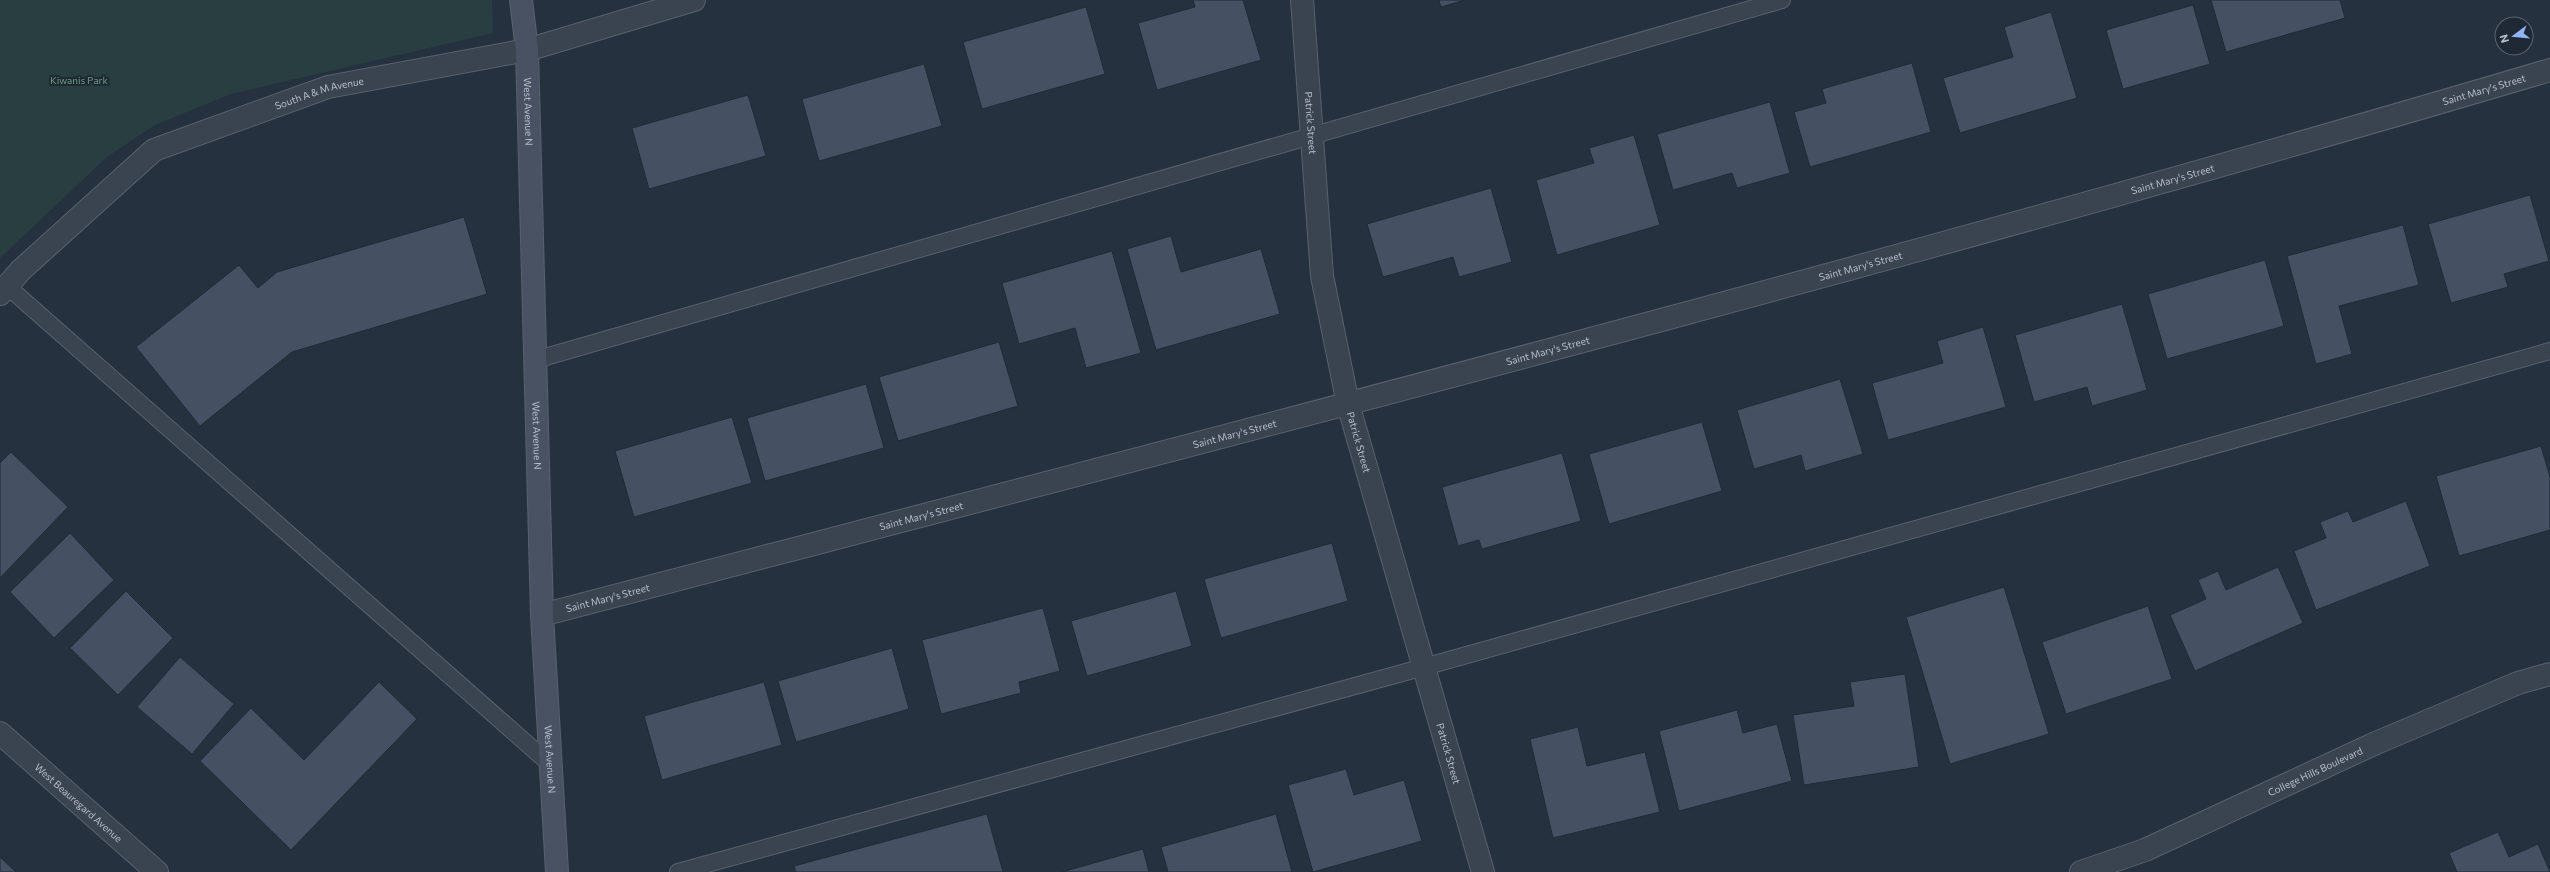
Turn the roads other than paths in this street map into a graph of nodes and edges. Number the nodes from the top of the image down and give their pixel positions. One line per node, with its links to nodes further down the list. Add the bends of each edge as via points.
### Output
1 (521, 0): 5 (main road, West Avenue N)
2 (694, 0): 5 (street, South A & M Avenue)
3 (1302, 0): 7 (street, Patrick Street)
4 (1782, 0): 7 (lane)
5 (527, 50): 8 (street, South A & M Avenue, via 328,87 154,150 21,270); 10 (main road, West Avenue N)
6 (2550, 70): 11 (street, Saint Mary's Street, via 2286,148)
7 (1312, 136): 10 (lane); 11 (street, Patrick Street, via 1322,276)
8 (3, 290): 16 (lane)
9 (2550, 351): 13 (lane)
10 (535, 360): 12 (main road, West Avenue N)
11 (1348, 404): 12 (street, Saint Mary's Street); 13 (street, Patrick Street)
12 (542, 615): 16 (main road, West Avenue N)
13 (1424, 667): 19 (lane); 20 (street, Patrick Street)
14 (2550, 674): 21 (street, College Hills Boulevard, via 2518,683 2376,743 2145,850)
15 (0, 733): 17 (street, West Beauregard Avenue)
16 (550, 764): 18 (main road, West Avenue N)
17 (158, 872)
18 (557, 872)
19 (678, 872)
20 (1483, 872)
21 (2081, 872)

